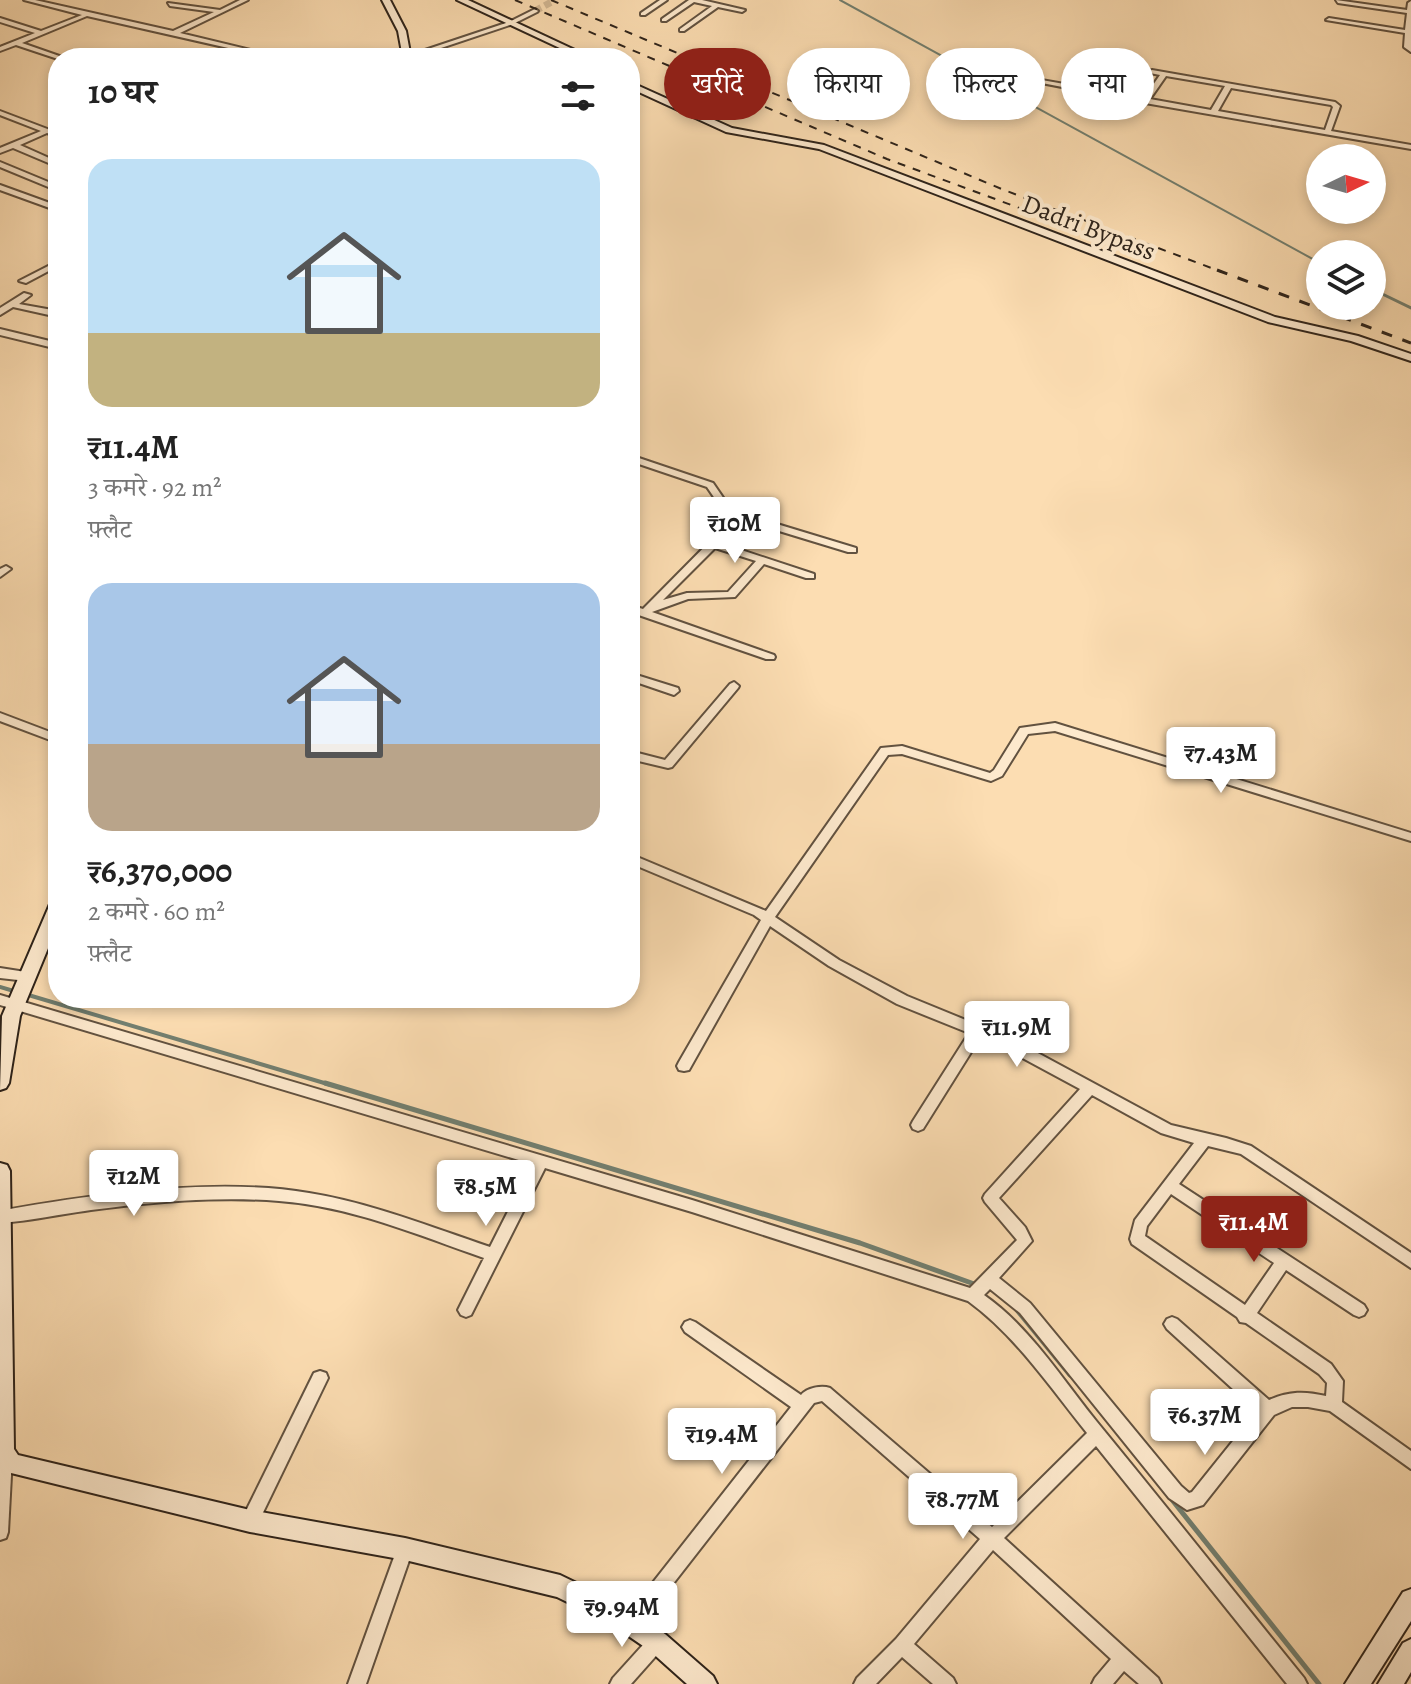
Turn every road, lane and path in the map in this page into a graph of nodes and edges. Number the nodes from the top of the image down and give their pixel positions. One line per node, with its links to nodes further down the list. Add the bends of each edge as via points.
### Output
1 (27, 0): 19 (street)
2 (207, 0): 13 (street)
3 (245, 0): 15 (street)
4 (386, 0): 30 (main road)
5 (449, 0): 23 (main road)
6 (461, 0): 23 (main road)
7 (664, 0): 18 (street)
8 (1399, 0): 10 (street)
9 (1338, 1): 17 (street)
10 (1411, 2): 17 (street)
11 (170, 4): 13 (street)
12 (717, 5): 14 (street); 21 (street, via 693,0); 24 (street)
13 (194, 7): 15 (street)
14 (742, 10)
15 (218, 11): 27 (street)
16 (535, 11): 23 (street)
17 (1410, 12): 25 (street)
18 (643, 14)
19 (84, 16): 26 (street); 27 (street)
20 (0, 20): 26 (street)
21 (664, 20)
22 (1329, 20): 25 (street)
23 (506, 24): 31 (street); 32 (main road); 33 (main road)
24 (682, 30)
25 (1408, 32): 35 (street)
26 (41, 33): 28 (street)
27 (173, 34): 29 (street)
28 (16, 43): 34 (street); 36 (street)
29 (236, 48)
30 (405, 48)
31 (436, 48)
32 (553, 48)
33 (564, 48)
34 (0, 49)
35 (1411, 50)
36 (48, 53)
37 (1154, 72): 38 (street)
38 (1164, 74): 40 (street); 41 (street)
39 (640, 81): 47 (main road, Dadri Bypass)
40 (1229, 85): 45 (street); 48 (street, via 1333,103 1337,106)
41 (1154, 88)
42 (640, 90): 47 (main road, Dadri Bypass, via 729,130)
43 (1154, 103): 45 (street)
44 (0, 113): 46 (street)
45 (1213, 113): 48 (street)
46 (47, 131): 49 (street)
47 (753, 132): 65 (main road, Dadri Bypass, via 821,147 1272,320 1354,338)
48 (1327, 133): 50 (street)
49 (13, 145): 51 (street); 52 (street)
50 (1411, 147)
51 (0, 151)
52 (48, 161)
53 (0, 164): 54 (street)
54 (48, 185)
55 (0, 187): 56 (street)
56 (48, 205)
57 (48, 268): 58 (street)
58 (23, 281)
59 (27, 295): 60 (street)
60 (13, 305): 61 (street); 62 (street)
61 (0, 312)
62 (48, 312)
63 (0, 332): 64 (street)
64 (48, 344)
65 (1411, 358)
66 (640, 461): 67 (street, via 710,485 724,505)
67 (741, 516): 68 (street); 69 (street)
68 (713, 544): 70 (street); 73 (street)
69 (852, 550)
70 (762, 561): 71 (street); 73 (street, via 731,595 687,596)
71 (810, 576)
72 (640, 610): 73 (street)
73 (647, 611): 74 (street)
74 (770, 657)
75 (640, 679): 77 (street)
76 (734, 686): 80 (street, via 668,764)
77 (674, 691)
78 (0, 717): 79 (street)
79 (48, 735)
80 (640, 757)
81 (1411, 837): 83 (street, via 1109,742 1036,727 1018,736 991,777 902,750 885,751)
82 (640, 862): 83 (street)
83 (768, 918): 89 (street, via 875,985); 90 (street)
84 (48, 925): 86 (main road)
85 (0, 973): 86 (street)
86 (17, 991): 87 (street); 91 (main road)
87 (48, 1001)
88 (69, 1008): 95 (street)
89 (977, 1031): 92 (street); 93 (street)
90 (684, 1066)
91 (0, 1083)
92 (1091, 1087): 94 (street, via 1166,1129); 103 (street, via 990,1198 1025,1241)
93 (918, 1125)
94 (1204, 1140): 97 (street); 102 (street, via 1246,1150)
95 (540, 1163): 100 (street); 103 (street, via 858,1257)
96 (0, 1171): 98 (main road)
97 (1170, 1186): 101 (street); 106 (street, via 1140,1224 1137,1239)
98 (0, 1191): 99 (main road)
99 (1, 1217): 100 (street, via 138,1199 284,1195 353,1210); 114 (main road)
100 (494, 1255): 104 (street)
101 (1284, 1261): 105 (street); 106 (street)
102 (1411, 1261)
103 (980, 1287): 112 (street, via 1025,1308 1182,1500 1197,1499); 113 (street)
104 (466, 1310)
105 (1359, 1310)
106 (1245, 1317): 110 (street, via 1331,1374)
107 (1172, 1324): 112 (street)
108 (690, 1327): 111 (street)
109 (320, 1378): 116 (street)
110 (1334, 1405): 112 (street, via 1288,1398); 115 (street)
111 (803, 1406): 118 (street, via 819,1393 834,1399); 121 (street)
112 (1268, 1410)
113 (1098, 1433): 118 (street); 133 (street)
114 (4, 1457): 116 (main road, via 11,1464); 117 (street)
115 (1411, 1461)
116 (250, 1521): 119 (main road)
117 (0, 1532)
118 (992, 1538): 123 (street); 124 (street)
119 (405, 1549): 121 (main road, via 560,1586); 126 (street)
120 (1411, 1600): 134 (main road)
121 (631, 1624): 122 (main road)
122 (657, 1642): 127 (street); 128 (main road)
123 (902, 1645): 129 (street); 130 (street)
124 (1123, 1659): 131 (street); 132 (street)
125 (1409, 1660): 135 (main road)
126 (357, 1684)
127 (619, 1684)
128 (705, 1684)
129 (863, 1684)
130 (947, 1684)
131 (1101, 1684)
132 (1152, 1684)
133 (1298, 1684)
134 (1357, 1684)
135 (1390, 1684)

